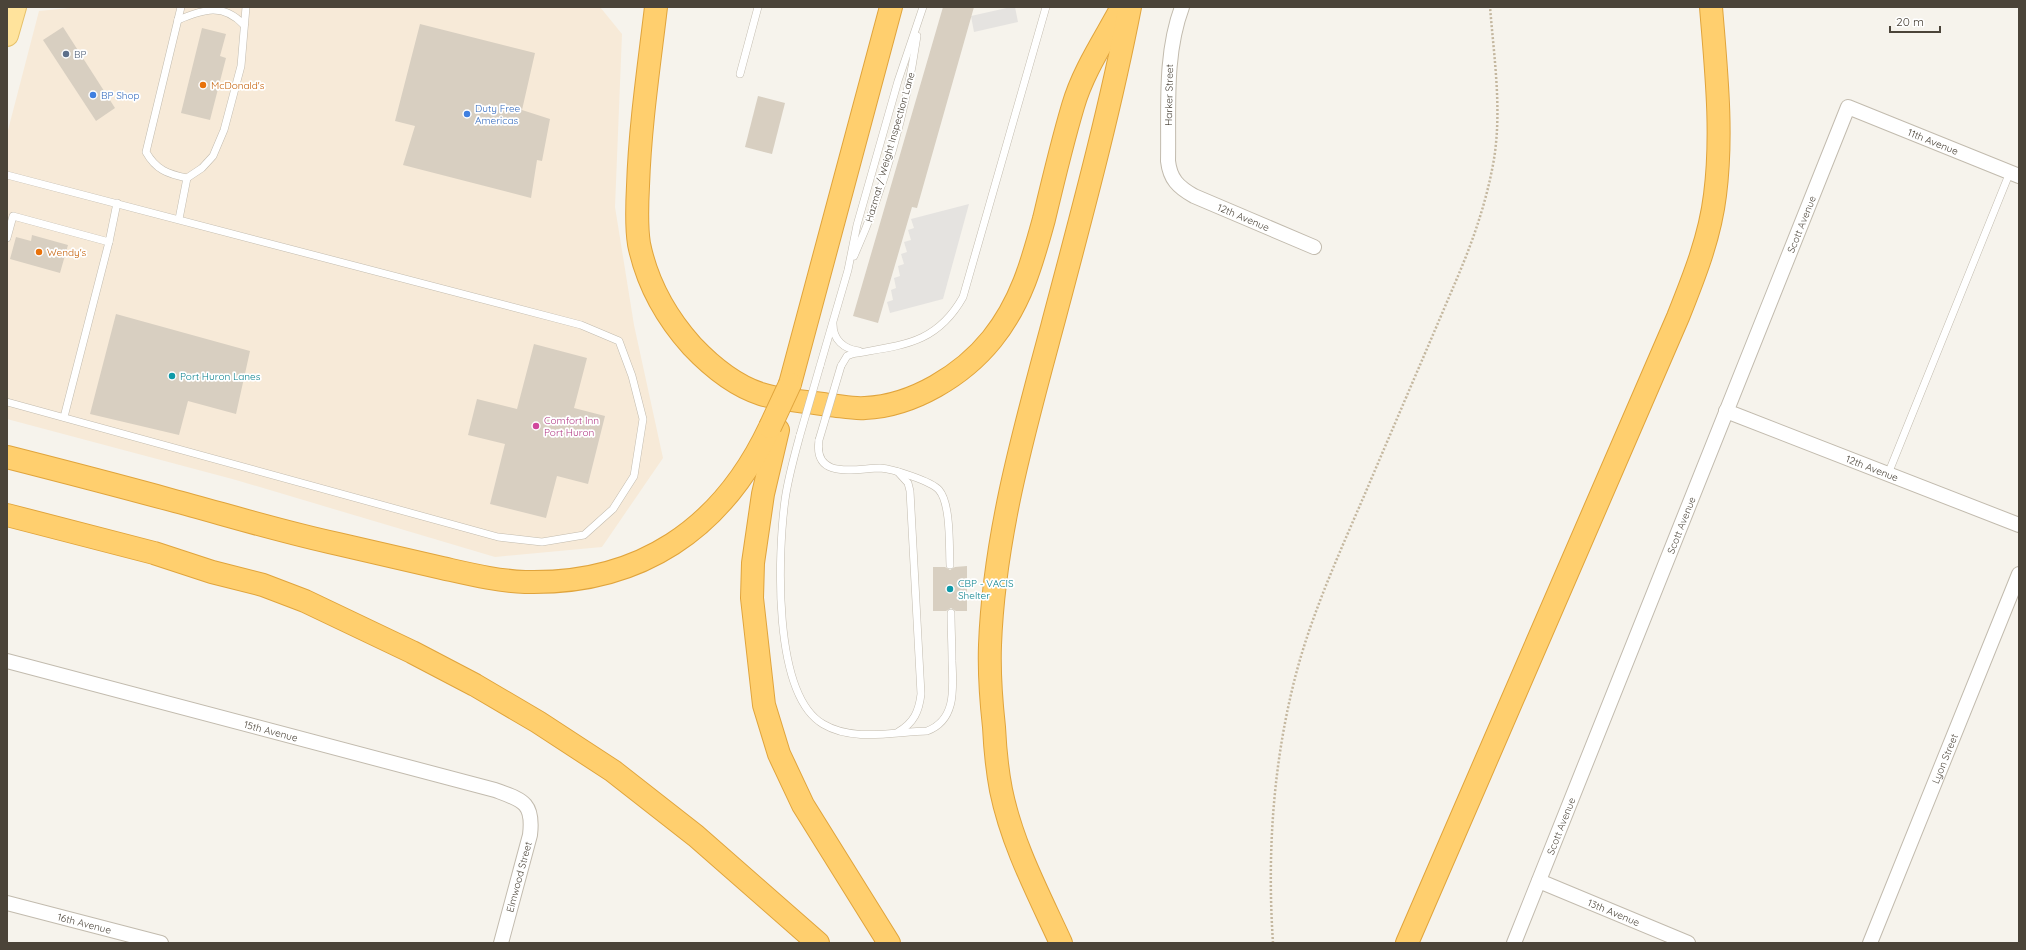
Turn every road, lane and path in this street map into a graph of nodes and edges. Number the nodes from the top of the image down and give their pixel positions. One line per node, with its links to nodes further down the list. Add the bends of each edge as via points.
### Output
1 (14, 7): 17 (main road)
2 (181, 7): 14 (lane)
3 (246, 7): 16 (lane)
4 (656, 7): 9 (highway, via 639,160 637,209 639,242 654,290 665,312 701,355 736,383 760,394 857,408 884,405 915,396 949,378 979,353 1004,323 1031,267 1078,90)
5 (758, 7): 18 (lane)
6 (891, 7): 35 (highway, bridge, via 790,384)
7 (923, 7): 15 (lane)
8 (1046, 7): 31 (lane, via 964,297 948,319 928,335 905,344)
9 (1122, 7)
10 (1130, 7): 54 (highway, via 1115,87 1022,439 1005,513 990,645 990,683 1003,797 1024,863)
11 (1182, 7): 23 (street, Harker Street, via 1173,36 1170,58 1168,161)
12 (1490, 7): 55 (path, via 1497,117 1494,158 1486,197 1458,276 1335,563 1296,673 1283,731 1270,854)
13 (1711, 7): 56 (highway, via 1718,95 1718,155 1715,196 1699,262)
14 (178, 20): 16 (lane, via 197,12 226,11 235,15); 22 (lane, via 146,152 153,164 172,175)
15 (919, 20): 29 (lane, via 898,80 857,225); 29 (lane, Hazmat / Weight Inspection Lane, via 910,82 877,200)
16 (244, 25): 22 (lane, via 241,66 224,130 213,156)
17 (7, 35)
18 (740, 74)
19 (1848, 107): 20 (street, 11th Avenue); 33 (street, Scott Avenue)
20 (2015, 174): 38 (lane)
21 (7, 175): 24 (lane)
22 (188, 178): 25 (lane)
23 (1175, 183): 28 (street, 12th Avenue, via 1194,196)
24 (117, 203): 25 (lane); 27 (lane)
25 (178, 219): 34 (lane, via 581,325 618,341 632,376 643,419 634,476 613,509 584,535 542,542 498,537)
26 (7, 238): 27 (lane, via 13,216)
27 (108, 242): 34 (lane)
28 (1314, 247)
29 (848, 270): 30 (lane)
30 (832, 320): 31 (lane, via 833,330 841,344); 45 (lane, bridge, via 785,500 780,565 784,634 796,690 803,705 822,724 835,730 860,735)
31 (865, 352): 37 (lane, bridge, via 847,356 841,366 819,440 819,455 829,467 836,470 880,468)
32 (7, 402): 34 (lane)
33 (1726, 411): 38 (street, 12th Avenue); 47 (street, Scott Avenue)
34 (64, 417)
35 (774, 428): 36 (highway, via 736,484 708,517 665,549 631,564 588,577 532,582 485,577 283,532); 53 (highway, via 753,563 752,598 764,704 779,754 803,805)
36 (7, 457)
37 (898, 472): 41 (lane, via 933,485 944,498); 45 (lane, via 908,484 910,491 921,694 915,716 910,724)
38 (1888, 474): 40 (street, 12th Avenue)
39 (7, 515): 52 (highway, via 154,553 263,585 305,601 475,684 613,771 696,836)
40 (2019, 525)
41 (950, 565)
42 (2019, 574): 59 (street, Lyon Street)
43 (951, 614): 45 (lane, via 953,693 950,708 939,725 932,729)
44 (7, 661): 46 (street, 15th Avenue, via 494,790 521,801)
45 (898, 732)
46 (530, 810): 51 (street, Elmwood Street, via 530,835)
47 (1539, 882): 57 (street, Scott Avenue); 58 (street, 13th Avenue)
48 (7, 903): 49 (street, 16th Avenue)
49 (130, 940): 50 (street, 16th Avenue)
50 (161, 943)
51 (501, 943)
52 (818, 943)
53 (889, 943)
54 (1061, 943)
55 (1273, 943)
56 (1407, 943)
57 (1514, 943)
58 (1688, 943)
59 (1870, 943)

